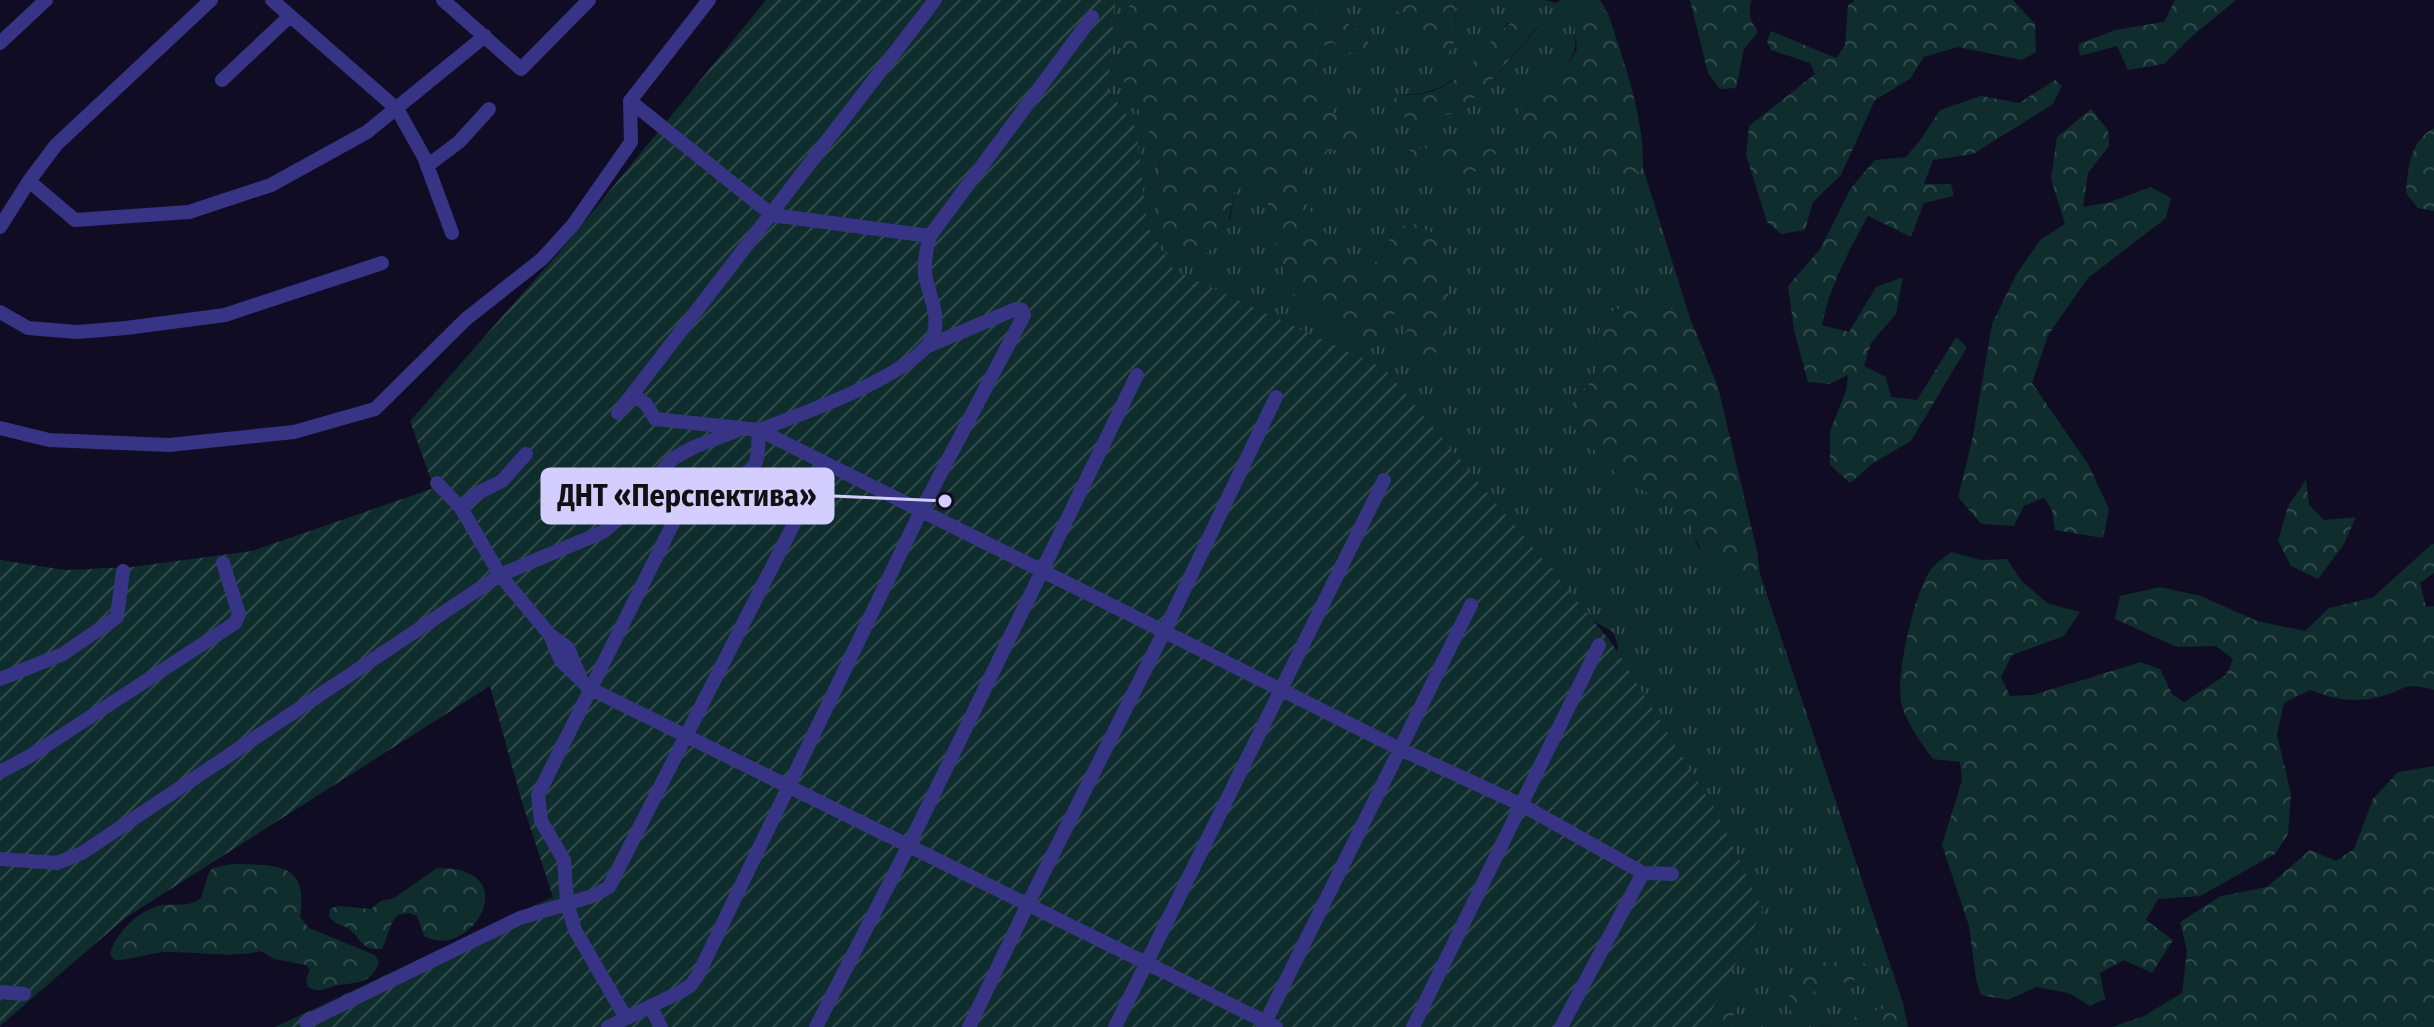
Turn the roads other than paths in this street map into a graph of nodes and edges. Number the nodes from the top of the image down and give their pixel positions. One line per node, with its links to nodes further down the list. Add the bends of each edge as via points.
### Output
1 (46, 0): 11 (street)
2 (211, 0): 17 (street, via 56,145)
3 (272, 0): 8 (street)
4 (443, 0): 10 (street)
5 (589, 0): 10 (street, via 521,69)
6 (709, 0): 13 (street)
7 (935, 0): 18 (street)
8 (290, 16): 12 (street); 14 (street)
9 (1092, 17): 21 (street)
10 (485, 36): 14 (street)
11 (0, 43)
12 (222, 80)
13 (630, 101): 18 (street); 29 (street, via 631,142 573,225 375,409 294,432 169,445 49,440)
14 (397, 109): 16 (street); 17 (street, via 367,132 271,185 189,212 75,220)
15 (489, 109): 16 (street)
16 (427, 166): 20 (street)
17 (29, 181): 19 (street)
18 (772, 215): 21 (street); 26 (street)
19 (0, 227)
20 (452, 233)
21 (930, 236): 24 (street, via 925,272 935,326)
22 (382, 263): 23 (street, via 225,315 140,326 77,332 28,328)
23 (0, 312)
24 (928, 346): 30 (street, via 837,401); 36 (street, via 1016,309 1024,315)
25 (1137, 375): 39 (street)
26 (632, 394): 28 (street); 30 (street, via 655,419)
27 (1276, 397): 42 (street)
28 (618, 413)
29 (0, 428)
30 (753, 428): 32 (street); 40 (street, via 672,459 634,506 603,532); 45 (street, via 757,460 752,470 684,501)
31 (526, 454): 35 (street, via 502,481)
32 (825, 463): 36 (street); 47 (street)
33 (1384, 480): 46 (street)
34 (437, 483): 35 (street)
35 (461, 508): 40 (street)
36 (921, 511): 39 (street); 50 (street)
37 (223, 563): 49 (street, via 239,614 235,623)
38 (123, 571): 44 (street, via 117,617 63,654)
39 (1042, 572): 42 (street); 52 (street)
40 (500, 575): 45 (street, via 550,635 561,661); 53 (street, via 82,853 57,863)
41 (1471, 605): 48 (street)
42 (1164, 632): 46 (street); 57 (street)
43 (1599, 645): 51 (street)
44 (0, 679)
45 (585, 683): 47 (street); 56 (street, via 538,795 541,821 564,860)
46 (1280, 690): 48 (street); 58 (street)
47 (688, 736): 50 (street); 56 (street, via 609,887)
48 (1400, 749): 51 (street); 64 (street)
49 (0, 772)
50 (789, 785): 52 (street); 61 (street, via 698,975 691,985)
51 (1522, 805): 54 (street); 70 (street)
52 (909, 845): 57 (street); 67 (street)
53 (0, 859)
54 (1643, 873): 55 (street); 71 (street)
55 (1672, 874)
56 (567, 903): 62 (street, via 575,930); 63 (street, via 520,918)
57 (1028, 904): 58 (street); 68 (street)
58 (1146, 963): 64 (street); 69 (street)
59 (0, 992): 60 (street)
60 (24, 994)
61 (650, 1006): 62 (street); 66 (street)
62 (626, 1018): 65 (street)
63 (306, 1022)
64 (1268, 1025)
65 (608, 1027)
66 (661, 1027)
67 (816, 1027)
68 (969, 1027)
69 (1115, 1027)
70 (1413, 1027)
71 (1561, 1027)

